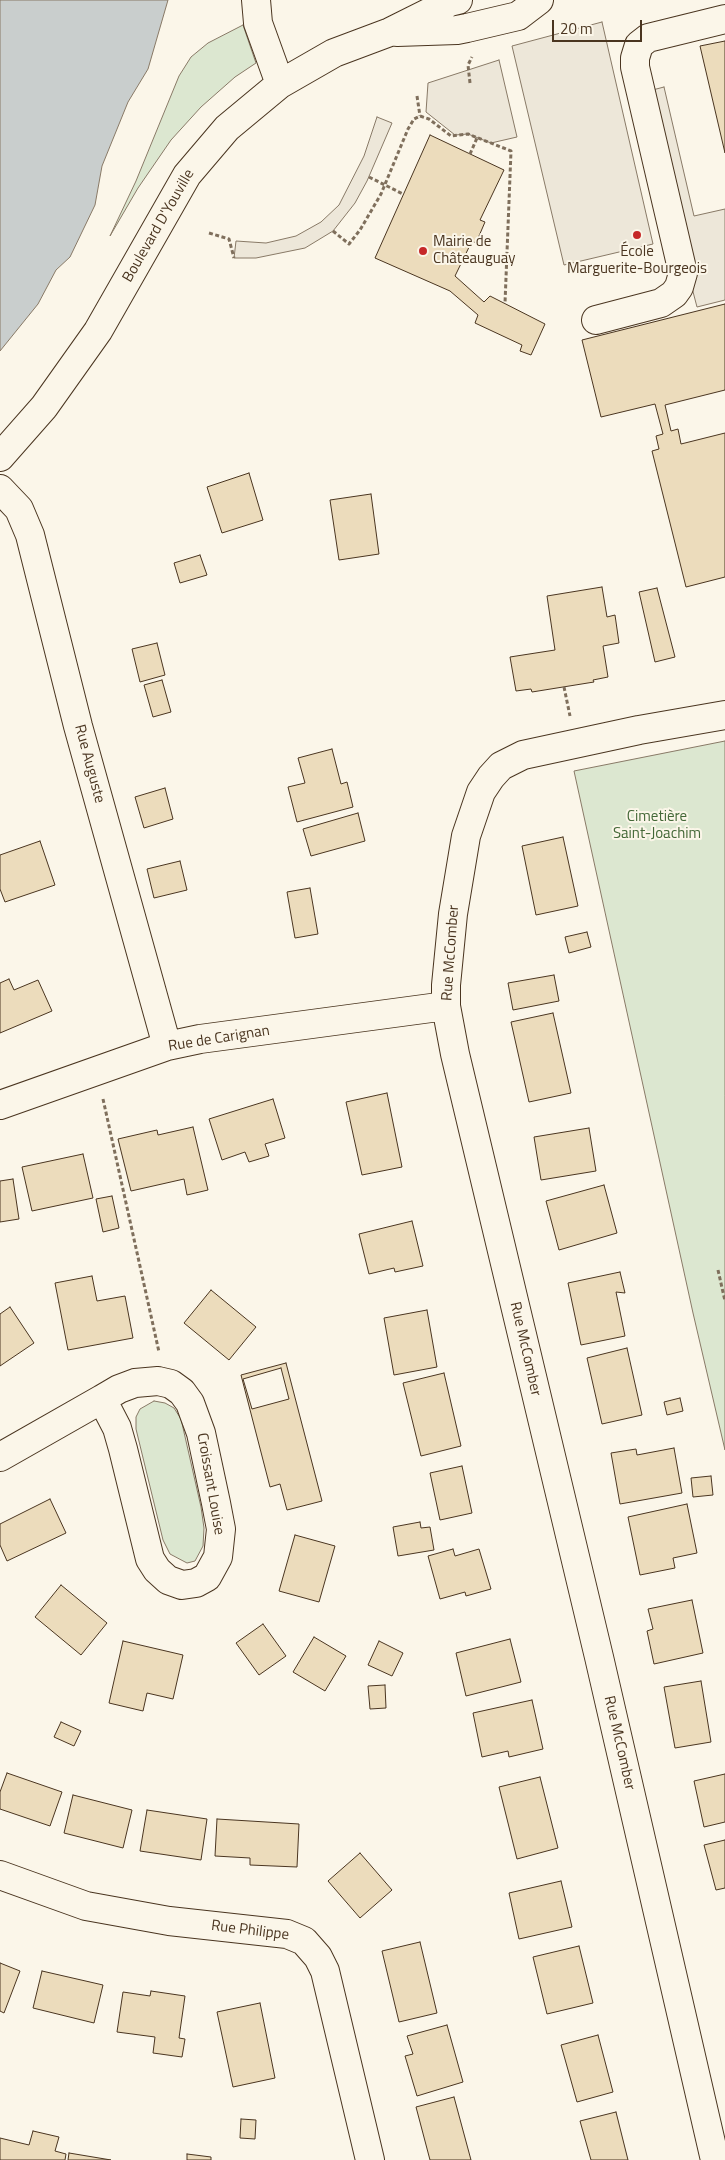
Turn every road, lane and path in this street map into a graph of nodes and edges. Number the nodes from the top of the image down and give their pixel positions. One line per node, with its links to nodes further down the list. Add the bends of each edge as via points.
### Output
1 (256, 0): 8 (street, via 260,30)
2 (458, 0): 5 (street, Boulevard D'Youville)
3 (539, 0): 5 (street, Boulevard D'Youville, via 518,16 467,28)
4 (715, 14): 20 (street, via 648,38 639,45 635,58 683,269 679,287 660,303)
5 (390, 32): 8 (street, Boulevard D'Youville, via 334,53)
6 (468, 70): 7 (path)
7 (470, 83)
8 (280, 84): 21 (street, Boulevard D'Youville, via 227,128 187,175 98,330 44,406)
9 (418, 96): 10 (path)
10 (420, 116): 11 (path, via 451,136 468,134); 14 (path, via 408,129)
11 (477, 138): 12 (path); 19 (path, via 511,151)
12 (470, 154)
13 (369, 177): 14 (path)
14 (384, 186): 15 (path); 16 (path, via 370,215 349,244)
15 (403, 194)
16 (333, 231)
17 (209, 233): 18 (path, via 229,239)
18 (234, 258)
19 (504, 303)
20 (596, 320)
21 (0, 457)
22 (0, 489): 27 (street, Rue Auguste, via 19,509 30,535)
23 (564, 687): 25 (path)
24 (725, 715): 26 (street, Rue McComber, via 523,755 501,766 481,792 461,859 447,965)
25 (571, 721)
26 (446, 1006): 27 (street, Rue de Carignan); 37 (street, Rue McComber, via 454,1054 606,1686)
27 (167, 1046): 29 (street, Rue de Carignan)
28 (102, 1093): 32 (path)
29 (0, 1105)
30 (718, 1270): 31 (path)
31 (725, 1301)
32 (161, 1360)
33 (102, 1399): 33 (street, Croissant Louise, via 117,1428 150,1558 157,1570 168,1580 182,1585 207,1577 220,1547 221,1528 201,1432 190,1403 171,1384 158,1380 135,1383); 34 (street, Croissant Louise)
34 (0, 1457)
35 (0, 1875): 36 (street, Rue Philippe, via 86,1906 169,1921 287,1934 304,1941 315,1952 325,1971)
36 (370, 2160)
37 (715, 2160)

